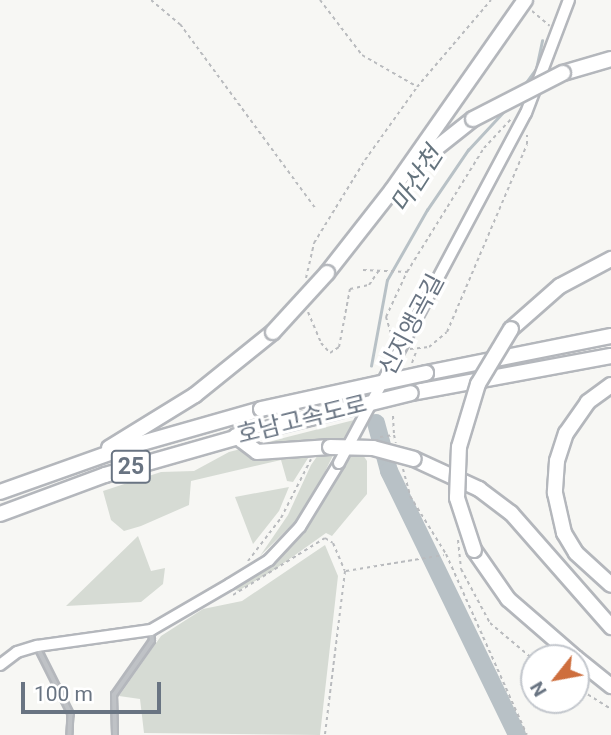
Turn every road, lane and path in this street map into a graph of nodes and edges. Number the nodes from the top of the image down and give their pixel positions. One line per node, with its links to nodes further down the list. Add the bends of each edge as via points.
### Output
1 (151, 0): 10 (path, via 180,24)
2 (320, 0): 8 (path, via 362,55)
3 (491, 0): 8 (path)
4 (569, 0): 6 (street, 신지앵곡길)
5 (527, 4): 6 (path); 9 (highway)
6 (556, 31): 41 (street, 신지앵곡길, bridge, via 526,113 339,463 300,527 269,560)
7 (611, 59): 9 (highway, bridge, via 563,73 473,119 430,152)
8 (417, 87): 15 (path, via 314,243 305,268)
9 (392, 190): 30 (highway, bridge, via 273,332 204,389)
10 (315, 208)
11 (611, 259): 42 (highway, bridge, via 541,299 510,329 478,384 459,447 457,498 474,550 508,598)
12 (363, 270): 13 (path)
13 (379, 270): 14 (path); 16 (path, via 369,285 350,289 339,348 330,353)
14 (407, 272)
15 (306, 289)
16 (307, 310)
17 (611, 335): 30 (highway, 호남고속도로 / 25, bridge, via 261,409)
18 (416, 351): 22 (path)
19 (611, 356): 21 (highway, 호남고속도로 / 25)
20 (611, 365): 21 (highway)
21 (545, 368): 26 (highway, 호남고속도로 / 25, bridge, via 411,393)
22 (409, 372)
23 (611, 385): 38 (highway, via 588,402 566,433 557,461 555,493 570,543 590,569)
24 (393, 416): 25 (path)
25 (394, 435): 27 (path); 28 (path)
26 (236, 436): 29 (highway, via 257,452); 33 (highway, 호남고속도로 / 25, via 105,475)
27 (386, 436)
28 (397, 447)
29 (323, 449): 31 (highway, bridge, via 373,448); 36 (path, via 281,518)
30 (92, 459): 32 (highway, 호남고속도로 / 25)
31 (407, 459): 35 (path, via 410,496); 40 (highway, via 480,489 511,513)
32 (0, 492)
33 (0, 514)
34 (457, 540): 44 (path, via 461,569 490,623)
35 (446, 554): 37 (path); 53 (path)
36 (247, 562)
37 (345, 571): 39 (path, via 333,543 325,538 259,583); 52 (path)
38 (611, 585)
39 (227, 596)
40 (611, 626)
41 (151, 631): 43 (street, 신지앵곡길); 51 (lane, via 152,641 114,695)
42 (560, 644)
43 (37, 646): 45 (street, 신지앵곡길, via 17,652); 50 (lane, via 71,714)
44 (520, 648)
45 (0, 665)
46 (590, 669): 47 (highway)
47 (611, 686)
48 (590, 696): 49 (path)
49 (611, 709)
50 (71, 735)
51 (114, 735)
52 (325, 735)
53 (527, 735)

